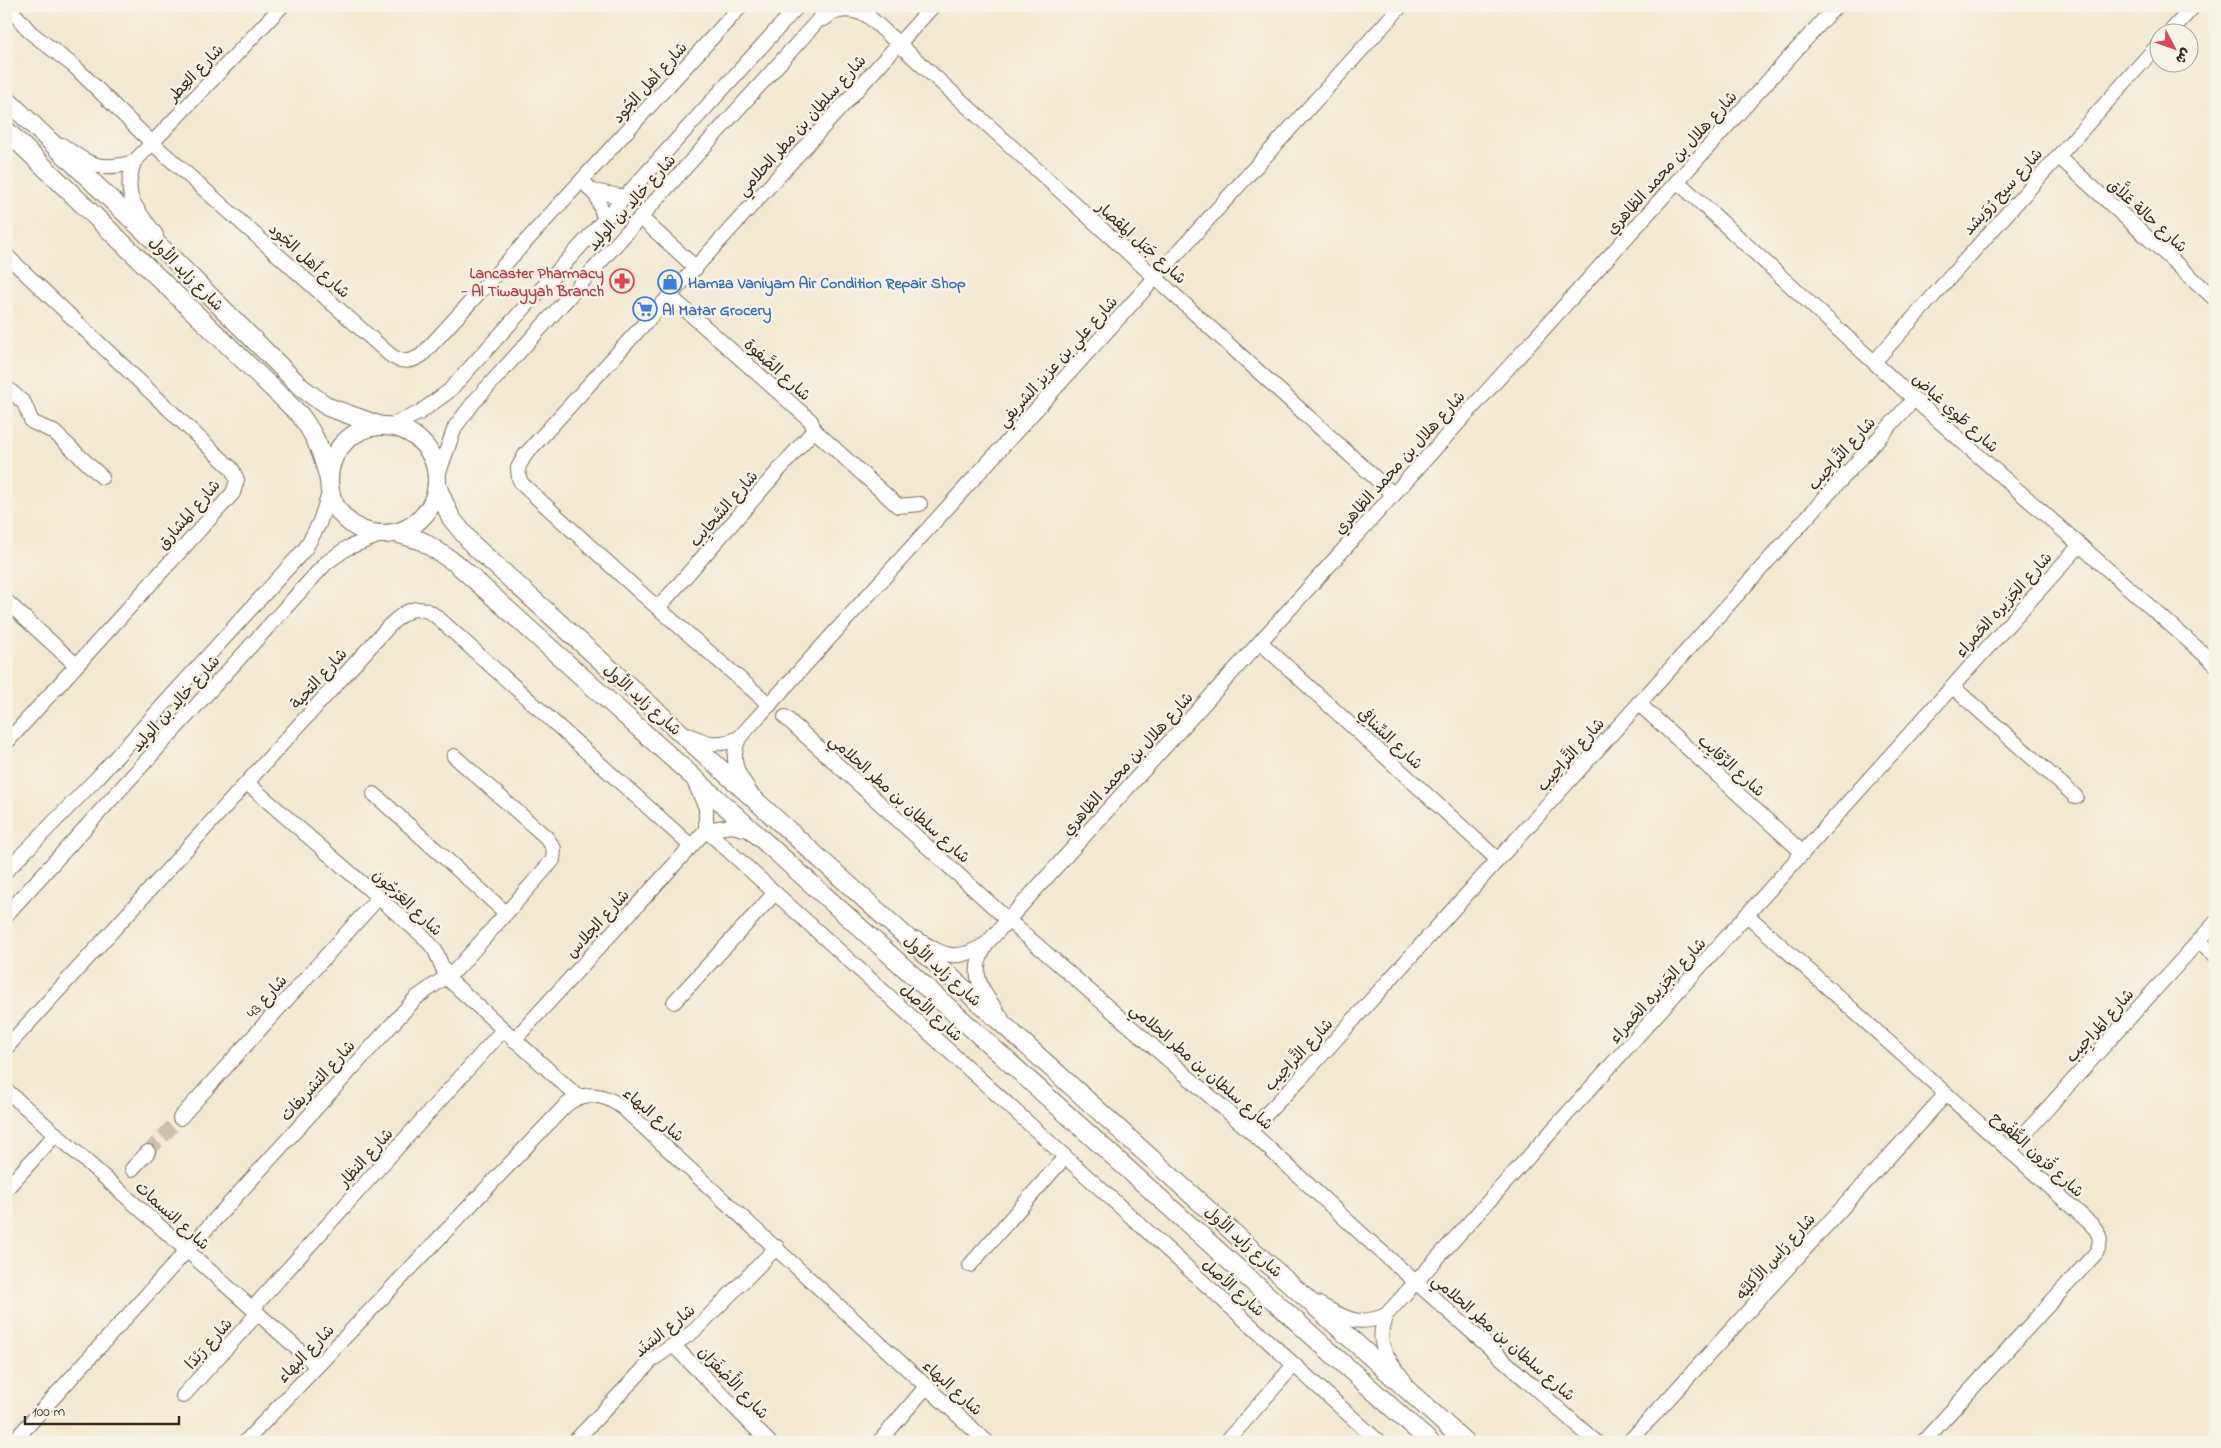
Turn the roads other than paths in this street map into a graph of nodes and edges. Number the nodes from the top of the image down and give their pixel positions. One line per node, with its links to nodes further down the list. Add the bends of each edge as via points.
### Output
1 (8, 6): 18 (street, شارع أهل الجُود, via 30,32 75,67)
2 (282, 6): 18 (street, شارع العِطر)
3 (741, 6): 21 (street, شارع أهل الجُود)
4 (798, 6): 24 (street, شارع خالِد بن الوليد)
5 (831, 6): 13 (street, شارع خالِد بن الوليد)
6 (933, 6): 12 (street, شارع سلطان بن مطر الحلامي)
7 (1836, 6): 22 (street, شارع هلال بن محمد الظاهري)
8 (2194, 6): 11 (street)
9 (1393, 9): 30 (street, شارع علي بن عزيز الشريفي)
10 (866, 10): 12 (street, شارع جَبَل المِقصار); 13 (street, شارع جَبَل المِقصار, via 846,9 830,14)
11 (2179, 22)
12 (899, 44): 29 (street, شارع سلطان بن مطر الحلامي); 30 (street, شارع جَبَل المِقصار)
13 (793, 49): 25 (street, شارع خالِد بن الوليد)
14 (2148, 56): 19 (street, شارع سيح رُوَيشد)
15 (6, 99): 16 (main road, شارع زايد الأول)
16 (35, 126): 20 (street, via 95,166 113,168); 28 (main road, شارع زايد الأول)
17 (6, 130): 40 (main road, شارع زايد الأول, via 300,416 320,447)
18 (151, 142): 20 (street, شارع العِطر); 21 (street, شارع أهل الجُود, via 389,354 402,361 416,360 422,355)
19 (2058, 156): 32 (street, شارع حالة عَلاَّق); 33 (street, شارع سيح رُوَيشد)
20 (134, 162): 28 (street, شارع العِطر, via 128,181 131,199)
21 (583, 181): 23 (street)
22 (1677, 182): 33 (street, شارع طَوِي غياض); 41 (street, شارع هلال بن محمد الظاهري)
23 (593, 191): 24 (street); 26 (street)
24 (624, 197): 26 (street, شارع خالِد بن الوليد)
25 (640, 217): 29 (street); 39 (street, شارع خالِد بن الوليد, via 464,414 449,441)
26 (605, 220): 36 (street, شارع خالِد بن الوليد, via 448,390 419,413)
27 (6, 255): 49 (street, شارع المشارق, via 232,469 237,480 232,493)
28 (172, 258): 36 (main road, شارع زايد الأول, via 302,388 328,407)
29 (696, 268): 31 (street, شارع سلطان بن مطر الحلامي)
30 (1156, 277): 41 (street, شارع جَبَل المِقصار); 52 (street, شارع علي بن عزيز الشريفي)
31 (670, 297): 37 (street, شارع الصَّفوة, via 811,421); 46 (street, شارع سلطان بن مطر الحلامي, via 564,411 525,455 518,468 522,484)
32 (2215, 299)
33 (1874, 362): 35 (street, شارع طَوِي غياض)
34 (6, 386): 38 (street, via 24,403 32,422 57,435)
35 (1914, 399): 44 (street, شارع طَوِي غياض); 51 (street, شارع التَّراحِيب)
36 (385, 426): 39 (main road, via 414,435 423,443 436,465); 40 (main road, via 367,428 344,443 331,466)
37 (814, 430): 42 (street, شارع الصَّفوة, via 898,506); 46 (street, شارع السَّحايِب)
38 (102, 477)
39 (437, 482): 43 (main road, via 434,499 423,516 408,528); 54 (main road, شارع زايد الأول, via 451,518 473,545)
40 (330, 485): 43 (main road, via 334,503 349,522 371,533); 68 (street, شارع خالِد بن الوليد, via 319,524 305,548 98,776)
41 (1394, 495): 47 (street, شارع هلال بن محمد الظاهري)
42 (920, 504)
43 (389, 533): 58 (main road, شارع زايد الأول, via 422,541 457,564); 72 (street, شارع خالِد بن الوليد, via 347,548 326,563)
44 (2080, 545): 48 (street, شارع طَوِي غياض); 50 (street, شارع الجَزيره الحَمراء)
45 (7, 602): 49 (street)
46 (658, 608): 52 (street, شارع سلطان بن مطر الحلامي)
47 (1260, 642): 67 (street, شارع السِّنافِي); 74 (street, شارع هلال بن محمد الظاهري)
48 (2215, 664)
49 (76, 665): 56 (street, شارع المشارق)
50 (1953, 687): 61 (street); 66 (street, شارع الجَزيره الحَمراء)
51 (1638, 703): 66 (street, شارع الرِّقايِب); 67 (street, شارع التَّراحِيب)
52 (770, 705): 55 (street, شارع علي بن عزيز الشريفي)
53 (785, 717): 74 (street, شارع سلطان بن مطر الحلامي)
54 (674, 727): 55 (street, via 712,744); 62 (main road, شارع زايد الأول)
55 (739, 738): 62 (street, via 734,756 736,768)
56 (6, 743)
57 (454, 756): 71 (street, شارع التشريفات, via 553,845 554,856 549,865)
58 (690, 773): 63 (street, via 703,798); 64 (main road, شارع زايد الأول)
59 (247, 783): 65 (street, شارع التحية, via 395,620 409,610 422,608 437,617); 70 (street, شارع العَرْجُون); 85 (street, شارع التحية)
60 (374, 794): 71 (street)
61 (2076, 797)
62 (759, 805): 76 (main road, شارع زايد الأول)
63 (706, 830): 64 (street, via 731,826); 65 (street, شارع الجلاس); 69 (street, شارع الأصل)
64 (755, 832): 118 (main road, شارع زايد الأول)
65 (691, 846): 84 (street, شارع الجلاس)
66 (1803, 853): 73 (street, شارع الجَزيره الحَمراء)
67 (1498, 860): 90 (street, شارع التَّراحِيب)
68 (6, 871)
69 (775, 893): 81 (street); 94 (street, شارع الأصل)
70 (379, 897): 80 (street, شارع العَرْجُون, via 430,943); 89 (street, شارع 43)
71 (506, 913): 80 (street, شارع التشريفات)
72 (6, 915)
73 (1747, 915): 87 (street, شارع قُرُون الطُّفُوح); 100 (street, شارع الجَزيره الحَمراء)
74 (1008, 920): 78 (street, شارع هلال بن محمد الظاهري); 90 (street, شارع سلطان بن مطر الحلامي)
75 (2215, 923): 77 (street, شارع المَراجِيب)
76 (896, 927): 78 (street, شارع هلال بن محمد الظاهري, via 936,950 954,956 970,953); 83 (main road, شارع زايد الأول)
77 (2199, 941): 79 (street); 92 (street, شارع المَراجِيب)
78 (988, 942): 83 (street, شارع هلال بن محمد الظاهري, via 978,960 977,975 982,989)
79 (2215, 956)
80 (447, 978): 82 (street, شارع العَرْجُون); 98 (street, شارع التشريفات, via 416,998)
81 (674, 1002)
82 (503, 1030): 84 (street, شارع العَرْجُون); 102 (street, شارع النظار)
83 (1010, 1030): 101 (main road, شارع زايد الأول)
84 (514, 1040): 88 (street, شارع العَرْجُون)
85 (6, 1048)
86 (6, 1090): 91 (street, شارع النسمات)
87 (1946, 1094): 92 (street, شارع قُرُون الطُّفُوح); 121 (street, شارع رَاس الأكليَّه)
88 (577, 1096): 97 (street, شارع البهاء, via 605,1097 622,1107); 105 (street, شارع البهاء)
89 (180, 1118)
90 (1250, 1130): 100 (street, شارع سلطان بن مطر الحلامي)
91 (56, 1134): 96 (street); 98 (street, شارع النسمات)
92 (2009, 1151): 122 (street, شارع قُرُون الطُّفُوح, via 2096,1229 2100,1245)
93 (148, 1152): 95 (street)
94 (1065, 1158): 99 (street); 106 (street, شارع الأصل)
95 (132, 1170)
96 (6, 1189)
97 (777, 1247): 104 (street, شارع السَنَد, via 694,1331); 107 (street, شارع البهاء)
98 (187, 1250): 102 (street, شارع النسمات); 111 (street, شارع التشريفات)
99 (970, 1265)
100 (1416, 1283): 103 (street, شارع الجَزيره الحَمراء); 120 (street, شارع سلطان بن مطر الحلامي)
101 (1305, 1297): 103 (street, via 1353,1321 1369,1322); 109 (main road, شارع زايد الأول)
102 (255, 1310): 105 (street, شارع النسمات); 108 (street, شارع رَبْدَا)
103 (1386, 1315): 109 (street, via 1380,1334 1382,1347)
104 (674, 1346): 112 (street, شارع السَنَد, via 654,1359); 113 (street, شارع الأَصْفَرَان)
105 (317, 1366): 110 (street, شارع البهاء)
106 (1294, 1366): 116 (street); 117 (street, شارع الأصل)
107 (926, 1387): 114 (street); 115 (street, شارع البهاء)
108 (183, 1396)
109 (1418, 1400): 119 (main road, شارع زايد الأول)
110 (250, 1440)
111 (13, 1442)
112 (574, 1442)
113 (769, 1442)
114 (878, 1442)
115 (987, 1442)
116 (1226, 1442)
117 (1379, 1442)
118 (1430, 1442)
119 (1465, 1442)
120 (1596, 1442)
121 (1629, 1442)
122 (1923, 1442)

